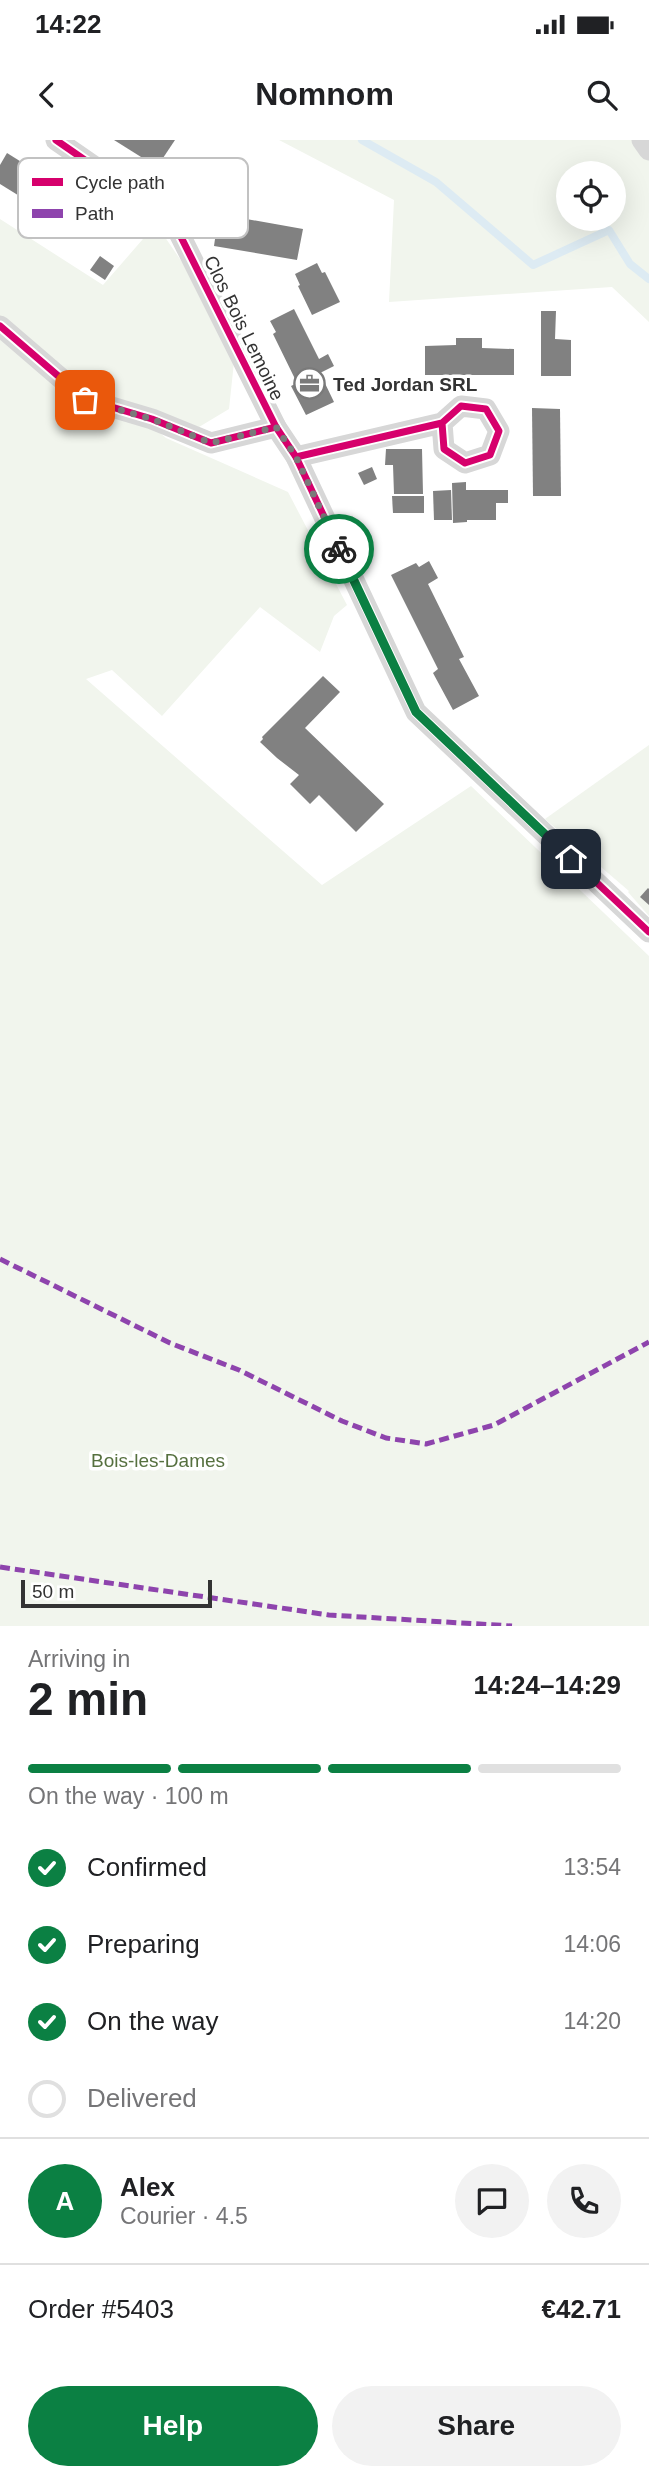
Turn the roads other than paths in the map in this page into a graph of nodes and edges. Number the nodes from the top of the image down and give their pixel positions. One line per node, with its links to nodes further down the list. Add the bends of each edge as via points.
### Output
1 (56, 140): 4 (street, Clos Bois Lemoine)
2 (642, 140): 3 (street)
3 (649, 150)
4 (82, 158)
5 (182, 238): 8 (street, Clos Bois Lemoine)
6 (0, 327): 8 (street, Clos Bois Lemoine, via 85,400 152,419 211,443)
7 (442, 423): 9 (street)
8 (276, 427): 9 (street, Clos Bois Lemoine)
9 (296, 457): 10 (street, Clos Bois Lemoine, via 416,712)
10 (649, 932)

